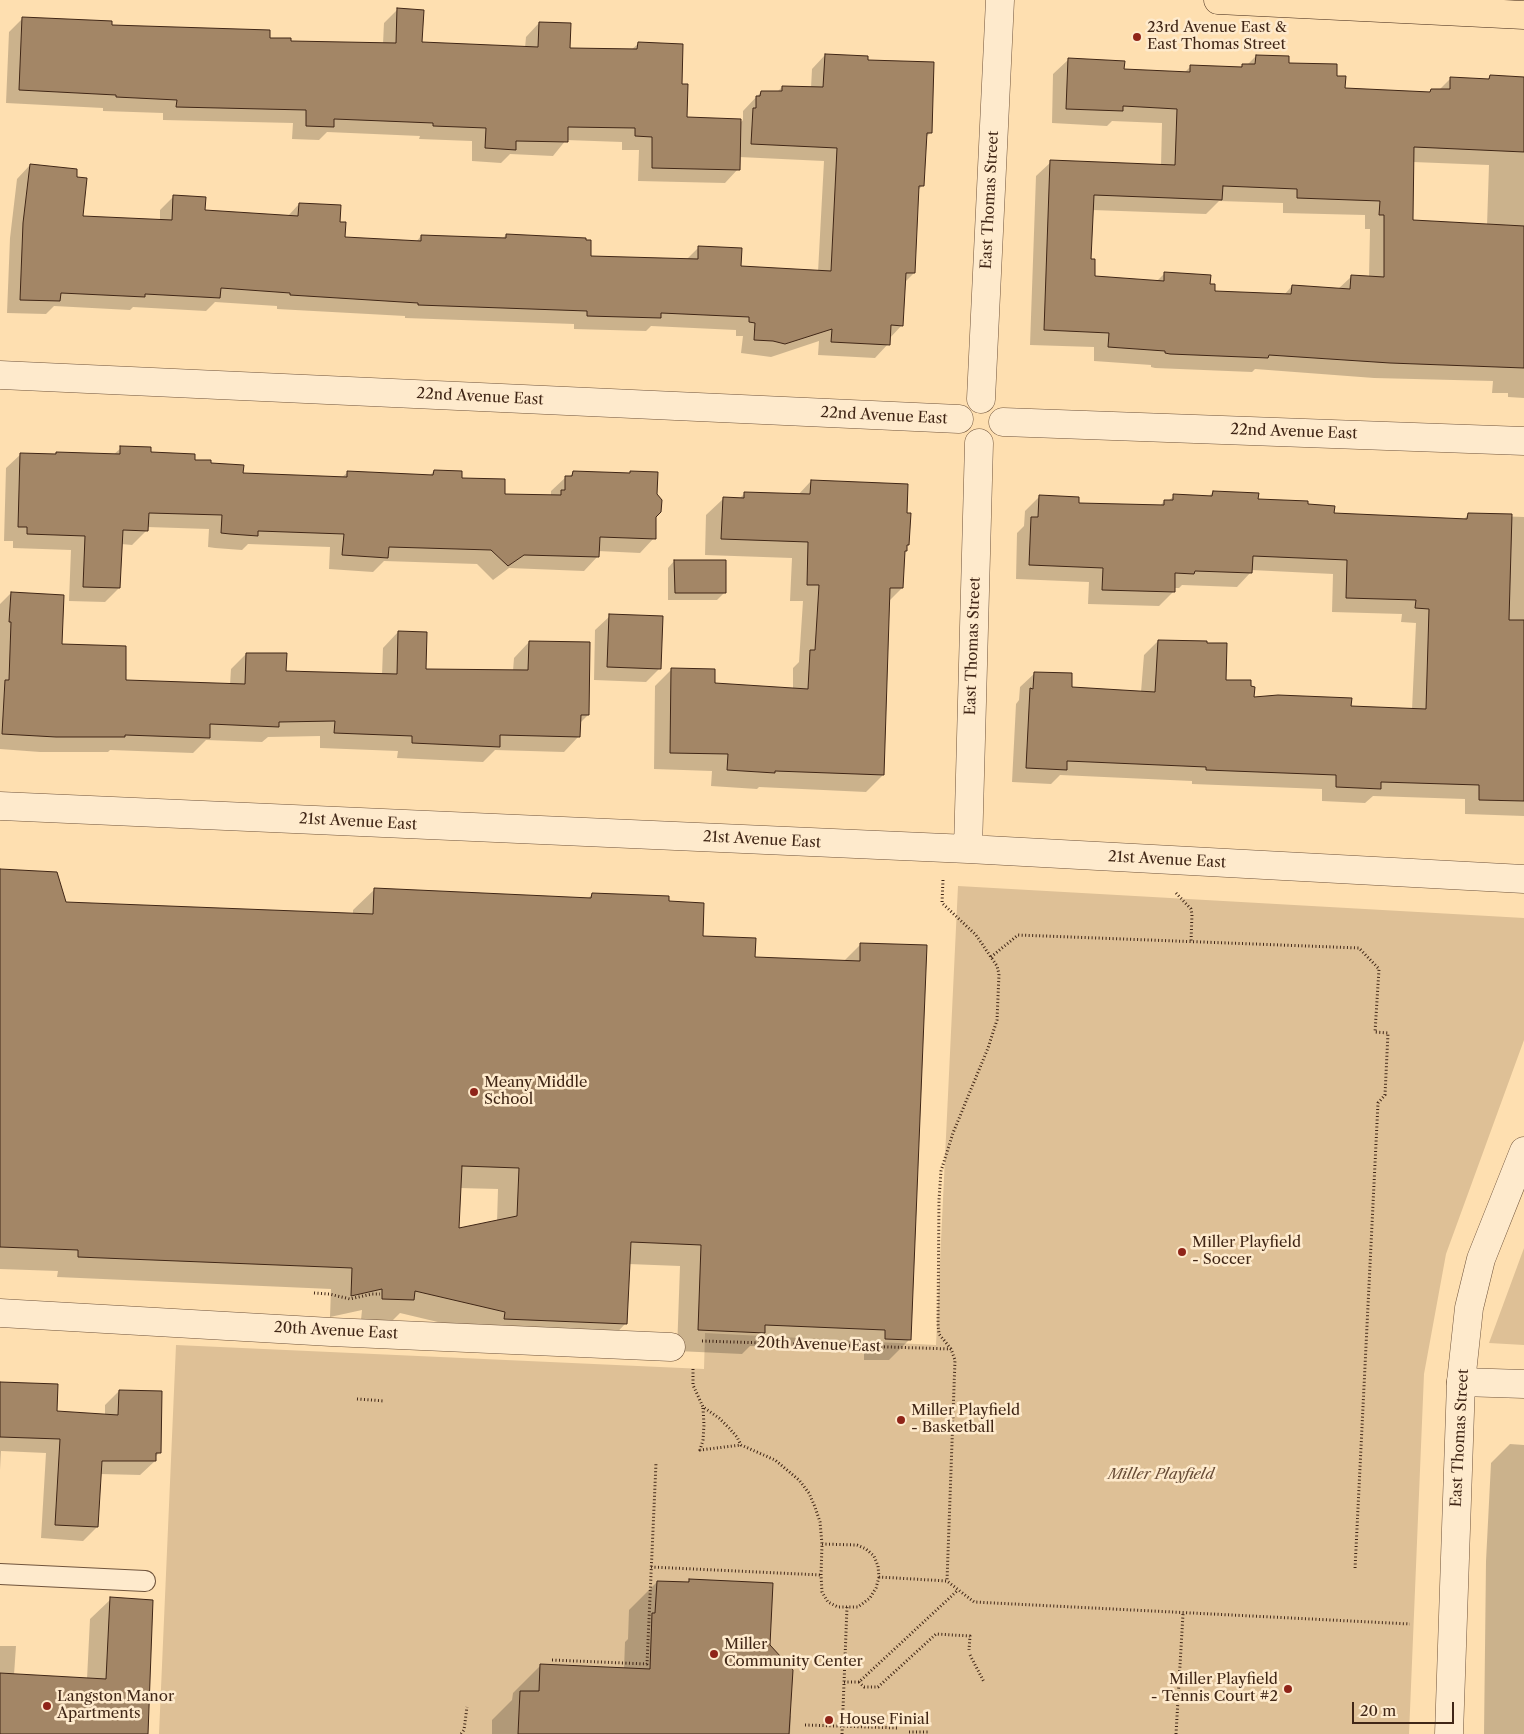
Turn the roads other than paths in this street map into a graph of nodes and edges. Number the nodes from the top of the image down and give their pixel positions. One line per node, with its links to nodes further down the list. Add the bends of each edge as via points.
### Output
1 (1000, 0): 5 (street, East Thomas Street)
2 (1218, 0): 3 (main road)
3 (1524, 15)
4 (0, 374): 6 (street, 22nd Avenue East)
5 (981, 399): 6 (street, via 969,402); 7 (street, via 997,405)
6 (959, 420): 9 (street, via 964,436)
7 (1003, 422): 8 (street, 22nd Avenue East); 9 (street, via 996,437)
8 (1524, 441)
9 (979, 443): 11 (street, East Thomas Street)
10 (0, 806): 11 (street, 21st Avenue East)
11 (968, 850): 12 (street, 21st Avenue East)
12 (1524, 879)
13 (1524, 1151): 16 (street, East Thomas Street, via 1481,1259 1469,1308)
14 (0, 1313): 15 (street, 20th Avenue East, via 331,1332)
15 (684, 1344)
16 (1461, 1382): 17 (street); 20 (street, East Thomas Street)
17 (1524, 1384)
18 (0, 1574): 19 (lane)
19 (146, 1581)
20 (1449, 1734)

